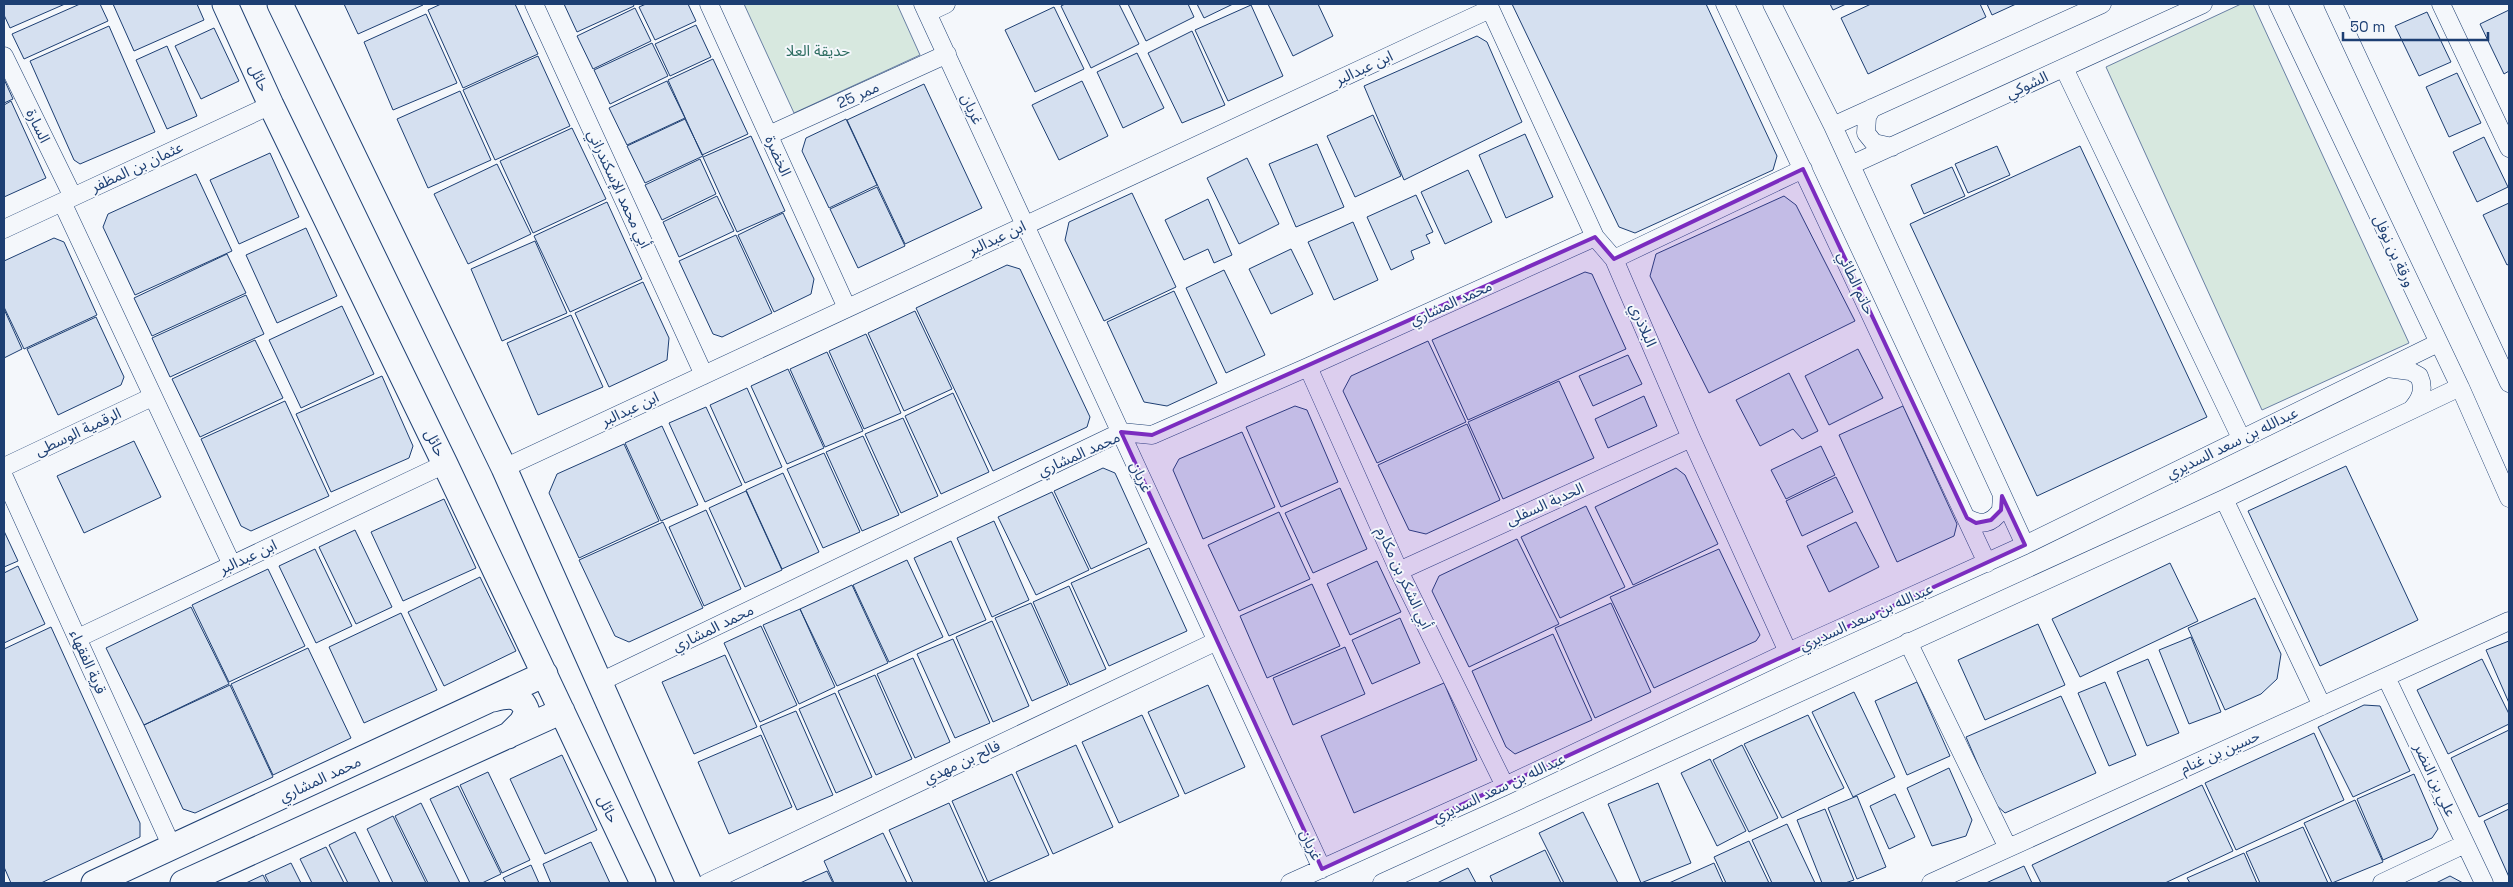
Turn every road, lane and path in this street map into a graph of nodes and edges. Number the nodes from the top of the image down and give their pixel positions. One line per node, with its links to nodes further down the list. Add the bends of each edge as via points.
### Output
1 (225, 4): 20 (street, حائل)
2 (280, 4): 47 (street)
3 (534, 4): 37 (street, أبي محمد الإسكندراني)
4 (709, 4): 23 (street, الخضرة)
5 (946, 4): 15 (street)
6 (1725, 4): 27 (street, حاتم الطائي)
7 (1772, 4): 22 (street)
8 (2102, 4): 21 (street)
9 (2203, 4): 19 (street, الشوكي)
10 (2278, 4): 16 (street, ورقة بن نوفل)
11 (2288, 4): 16 (street)
12 (2333, 4): 38 (street)
13 (2441, 4): 25 (street)
14 (1489, 7): 29 (street, ابن عبدالبر); 31 (street, البلاذري)
15 (925, 8): 17 (street, غريان)
16 (2287, 24): 34 (street, ورقة بن نوفل)
17 (947, 54): 23 (street, ممر 25); 29 (street, غريان)
18 (4, 56): 28 (street, السارة)
19 (2064, 68): 24 (street, الشوكي); 44 (street)
20 (271, 105): 28 (street, عثمان بن المظفر); 45 (street, حائل)
21 (1872, 108): 22 (street); 24 (street, via 1867,117 1866,132 1874,143)
22 (1833, 126): 26 (street)
23 (769, 135): 33 (street, الخضرة)
24 (1892, 147): 26 (street, الشوكي)
25 (2509, 148)
26 (1851, 166): 49 (street)
27 (1803, 169): 32 (street); 52 (street, حاتم الطائي)
28 (67, 199): 30 (street, عثمان بن المظفر); 40 (street, السارة)
29 (1025, 225): 33 (street, ابن عبدالبر); 42 (street, غريان)
30 (4, 229)
31 (1595, 238): 32 (street, البلاذري); 35 (street, محمد المشاري)
32 (1614, 259): 43 (street, البلاذري)
33 (847, 308): 37 (street, ابن عبدالبر)
34 (2438, 343): 36 (street, عبدالله بن سعد السديري); 39 (street, ورقة بن نوفل)
35 (1308, 367): 42 (street, محمد المشاري, via 1152,435); 56 (street, أبي الشكر بن مكارم)
36 (2386, 368): 41 (street, via 2410,371 2419,376 2422,392); 44 (street, عبدالله بن سعد السديري)
37 (704, 375): 47 (street, ابن عبدالبر)
38 (2509, 380)
39 (2460, 387): 41 (street); 50 (street, ورقة بن نوفل)
40 (152, 397): 46 (street, الرقمية الوسطى); 55 (street, السارة)
41 (2412, 409): 51 (street)
42 (1121, 432): 59 (street, غريان); 64 (street, محمد المشاري)
43 (1691, 438): 56 (street, الحدبة السفلى); 61 (street, البلاذري)
44 (2241, 438): 53 (street, عبدالله بن سعد السديري)
45 (445, 464): 55 (street, ابن عبدالبر); 62 (street, حائل)
46 (4, 467)
47 (504, 468): 64 (street)
48 (4, 477): 58 (street, قرية الفقهاء)
49 (2002, 496): 52 (street, via 2001,510 1991,520 1984,524); 53 (street)
50 (2509, 498)
51 (2224, 499): 60 (street); 66 (street)
52 (1967, 518): 54 (street, حاتم الطائي)
53 (2025, 545): 54 (street, عبدالله بن سعد السديري)
54 (1987, 563): 61 (street, عبدالله بن سعد السديري)
55 (232, 565): 58 (street, ابن عبدالبر)
56 (1399, 570): 69 (street, أبي الشكر بن مكارم)
57 (2509, 621): 63 (street, حسين بن غنام)
58 (78, 638): 73 (street, قرية الفقهاء)
59 (1217, 641): 75 (street, غريان); 80 (street, فالح بن مهدي)
60 (1908, 642): 74 (street); 82 (street)
61 (1788, 652): 69 (street, عبدالله بن سعد السديري)
62 (545, 674): 65 (street, محمد المشاري); 67 (street, حائل)
63 (2386, 677): 66 (street, حسين بن غنام); 72 (street, علي بن النضر)
64 (598, 683): 70 (street)
65 (488, 700): 68 (street, via 508,695 516,696 524,703 527,712); 73 (street, محمد المشاري)
66 (2322, 706): 74 (street, حسين بن غنام)
67 (562, 711): 68 (street); 71 (street, حائل)
68 (508, 736): 77 (street)
69 (1505, 786): 75 (street, عبدالله بن سعد السديري)
70 (648, 795): 71 (street); 79 (street)
71 (609, 811): 78 (street, حائل)
72 (2465, 844): 84 (street); 85 (street, علي بن النضر)
73 (172, 847): 76 (street, محمد المشاري)
74 (2008, 848): 83 (street, حسين بن غنام)
75 (1322, 869): 81 (street, عبدالله بن سعد السديري)
76 (94, 883)
77 (183, 883)
78 (643, 883)
79 (689, 883)
80 (707, 883)
81 (1290, 883)
82 (1382, 883)
83 (1930, 883)
84 (2382, 883)
85 (2484, 883)

